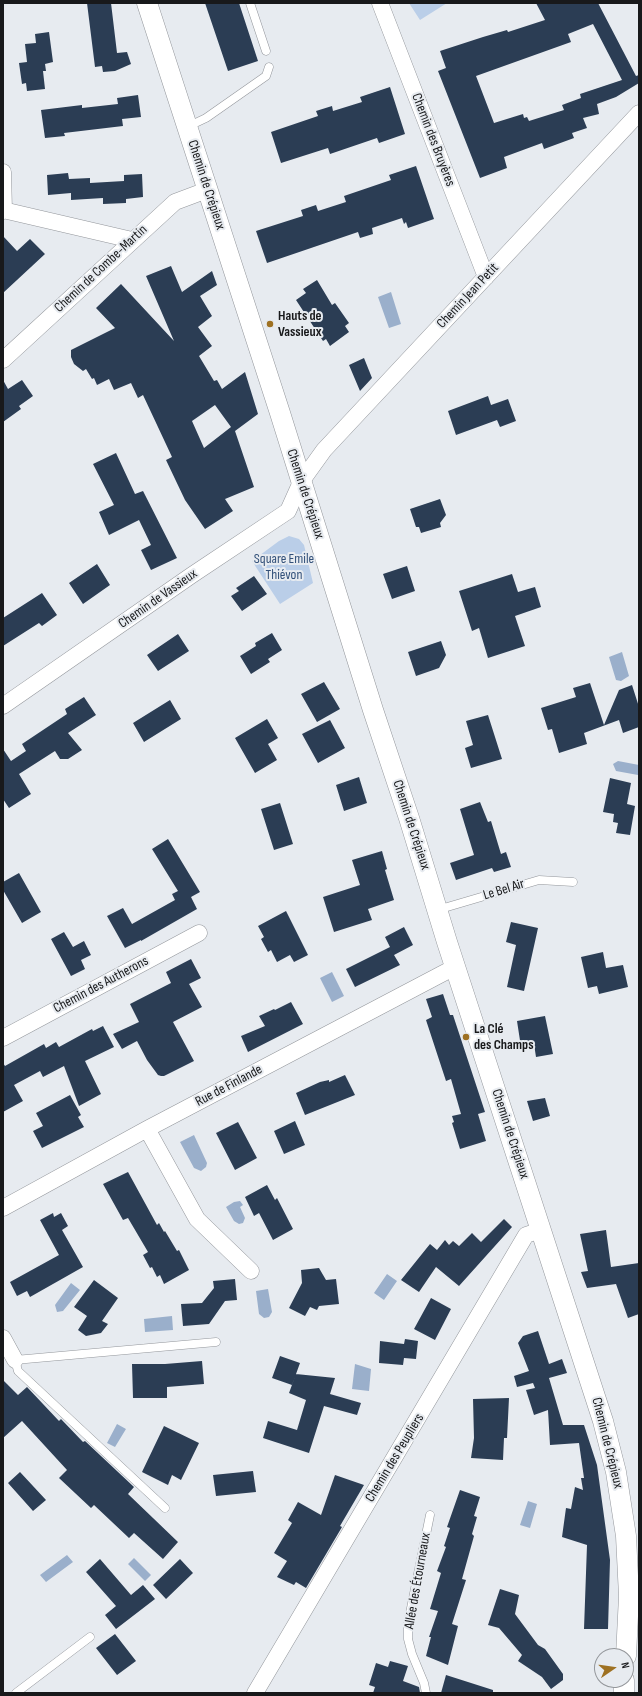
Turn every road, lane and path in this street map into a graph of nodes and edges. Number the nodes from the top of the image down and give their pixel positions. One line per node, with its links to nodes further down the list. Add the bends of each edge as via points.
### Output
1 (147, 3): 7 (street, Chemin de Crépieux)
2 (250, 3): 4 (lane)
3 (380, 3): 12 (street, Chemin des Bruyères)
4 (266, 51)
5 (268, 67): 7 (lane, via 266,76 206,118)
6 (639, 113): 12 (street, Chemin Jean Petit)
7 (187, 127): 9 (street, Chemin de Crépieux)
8 (3, 172): 10 (street)
9 (207, 190): 11 (street, Chemin de Combe-Martin, via 175,202); 14 (street, Chemin de Crépieux)
10 (4, 210): 11 (street)
11 (132, 240): 13 (street, Chemin de Combe-Martin)
12 (486, 277): 14 (street, Chemin Jean Petit, via 324,450)
13 (3, 360)
14 (301, 482): 15 (street, Chemin de Vassieux, via 288,511); 17 (street, Chemin de Crépieux)
15 (3, 706)
16 (573, 882): 17 (lane, Le Bel Air, via 540,880)
17 (437, 910): 19 (street, Chemin de Crépieux)
18 (200, 933): 20 (street, Chemin des Autherons)
19 (456, 967): 21 (street, Rue de Finlande); 23 (street, Chemin de Crépieux)
20 (3, 1038)
21 (147, 1129): 22 (street, Rue de Finlande); 24 (street, via 197,1220)
22 (3, 1208)
23 (541, 1230): 31 (street, Chemin de Crépieux, via 603,1421 616,1472 626,1536 629,1596); 33 (street, Chemin des Peupliers, via 526,1236)
24 (250, 1272)
25 (3, 1338): 27 (street)
26 (216, 1342): 27 (lane)
27 (15, 1360): 28 (lane, via 18,1371)
28 (165, 1508)
29 (430, 1514): 34 (lane, Allée des Étourneaux, via 408,1623 408,1639)
30 (90, 1637): 32 (lane)
31 (626, 1648)
32 (16, 1693)
33 (255, 1693)
34 (426, 1693)

